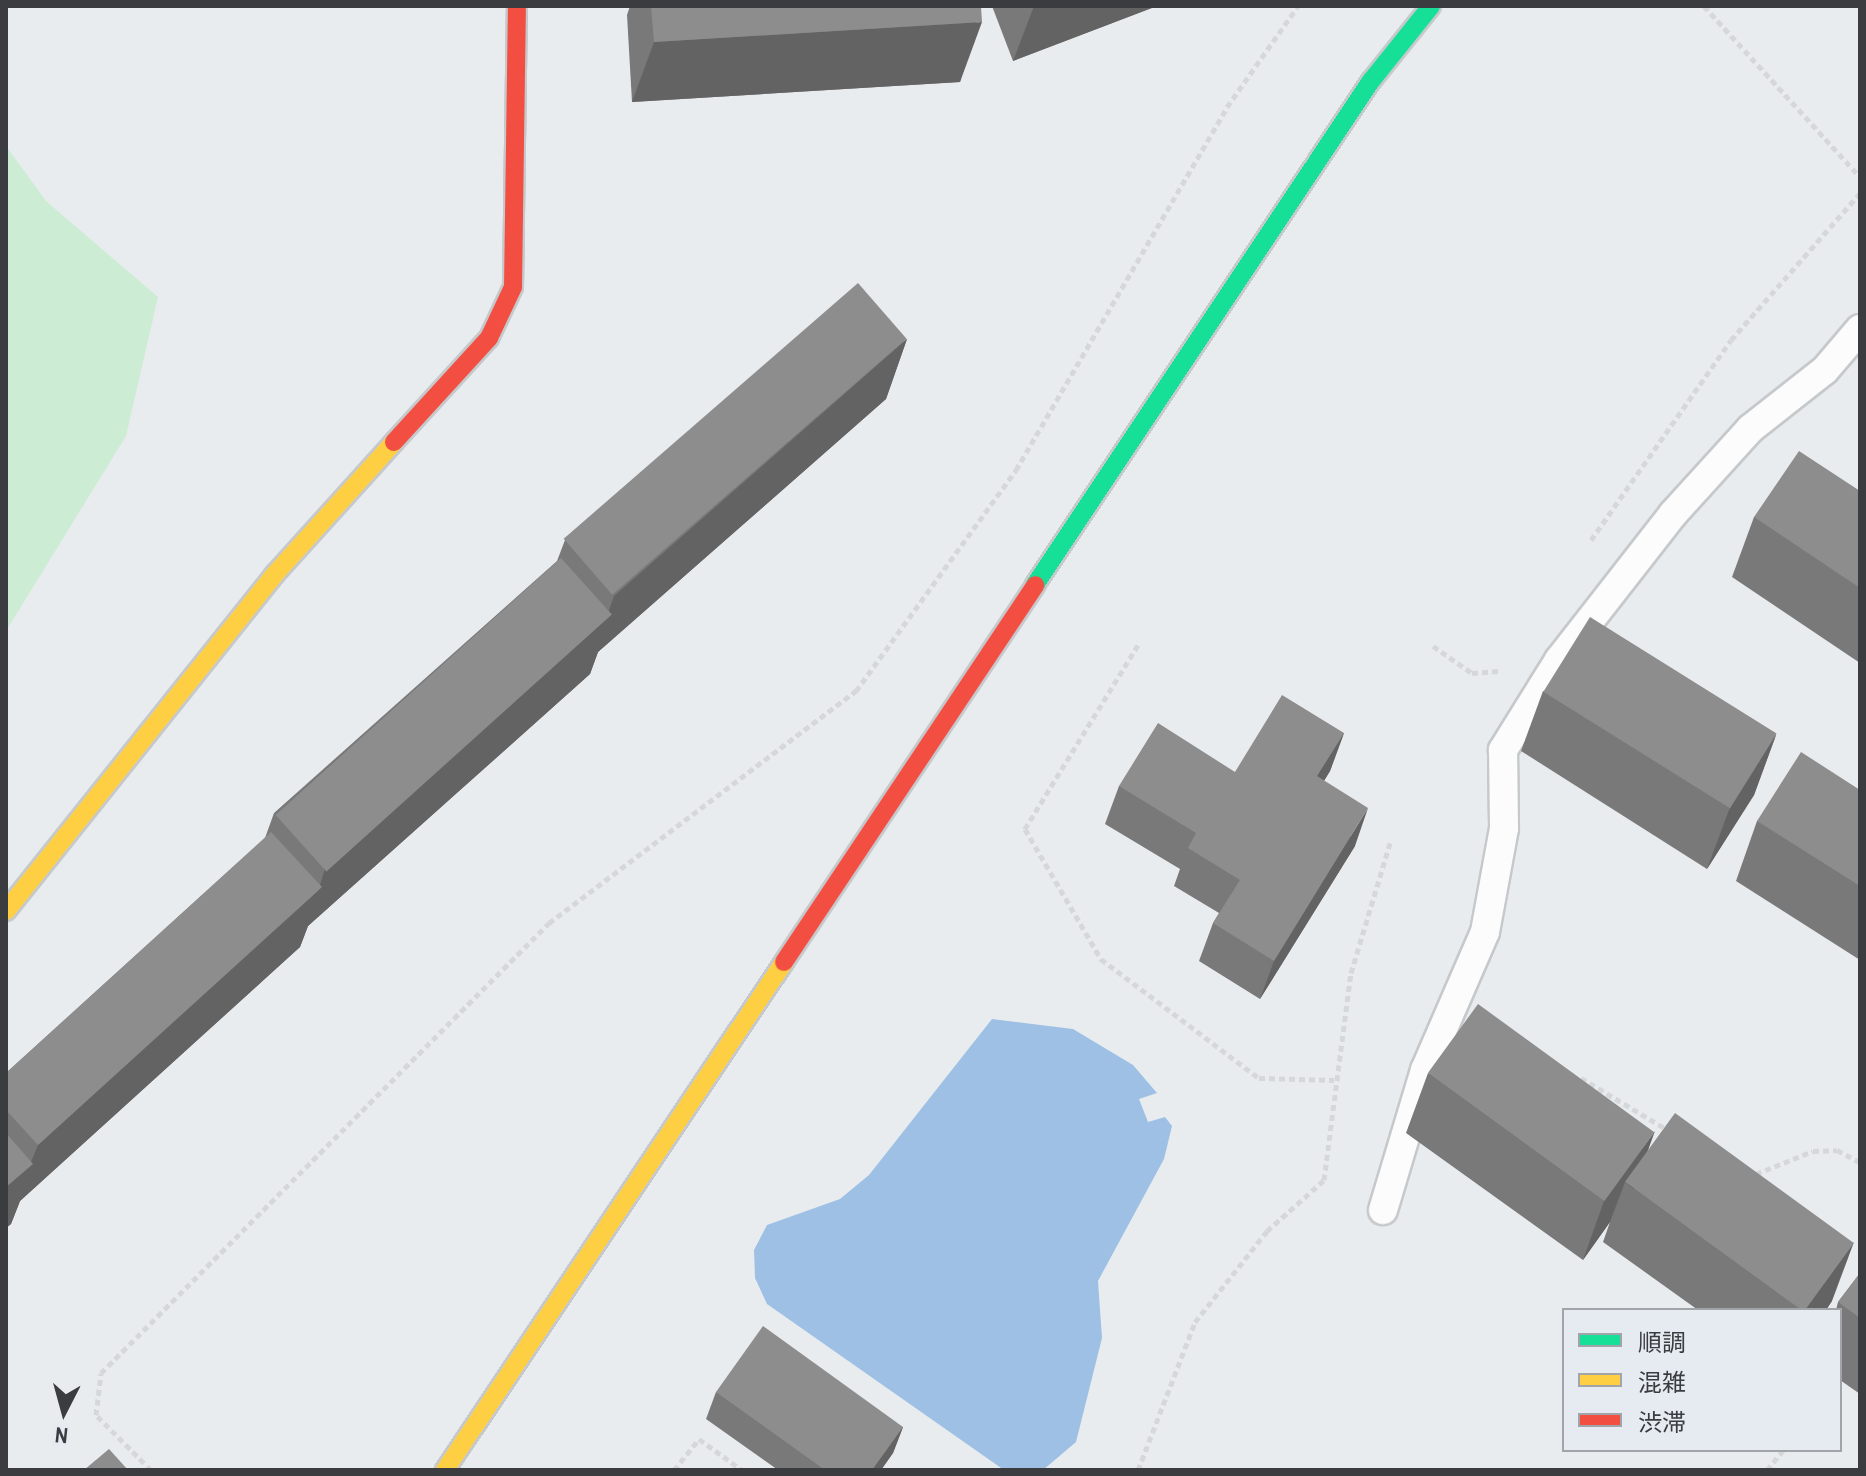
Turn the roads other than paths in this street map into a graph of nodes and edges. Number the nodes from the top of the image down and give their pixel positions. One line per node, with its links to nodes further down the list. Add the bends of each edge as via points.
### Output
1 (517, 6): 4 (street, via 513,287 489,338 274,575)
2 (1431, 6): 6 (street, via 1371,81)
3 (1860, 329): 5 (lane, via 1825,370 1750,429 1673,514 1559,660 1503,750 1504,828 1485,932 1425,1070)
4 (6, 911)
5 (1383, 1210)
6 (445, 1470)

